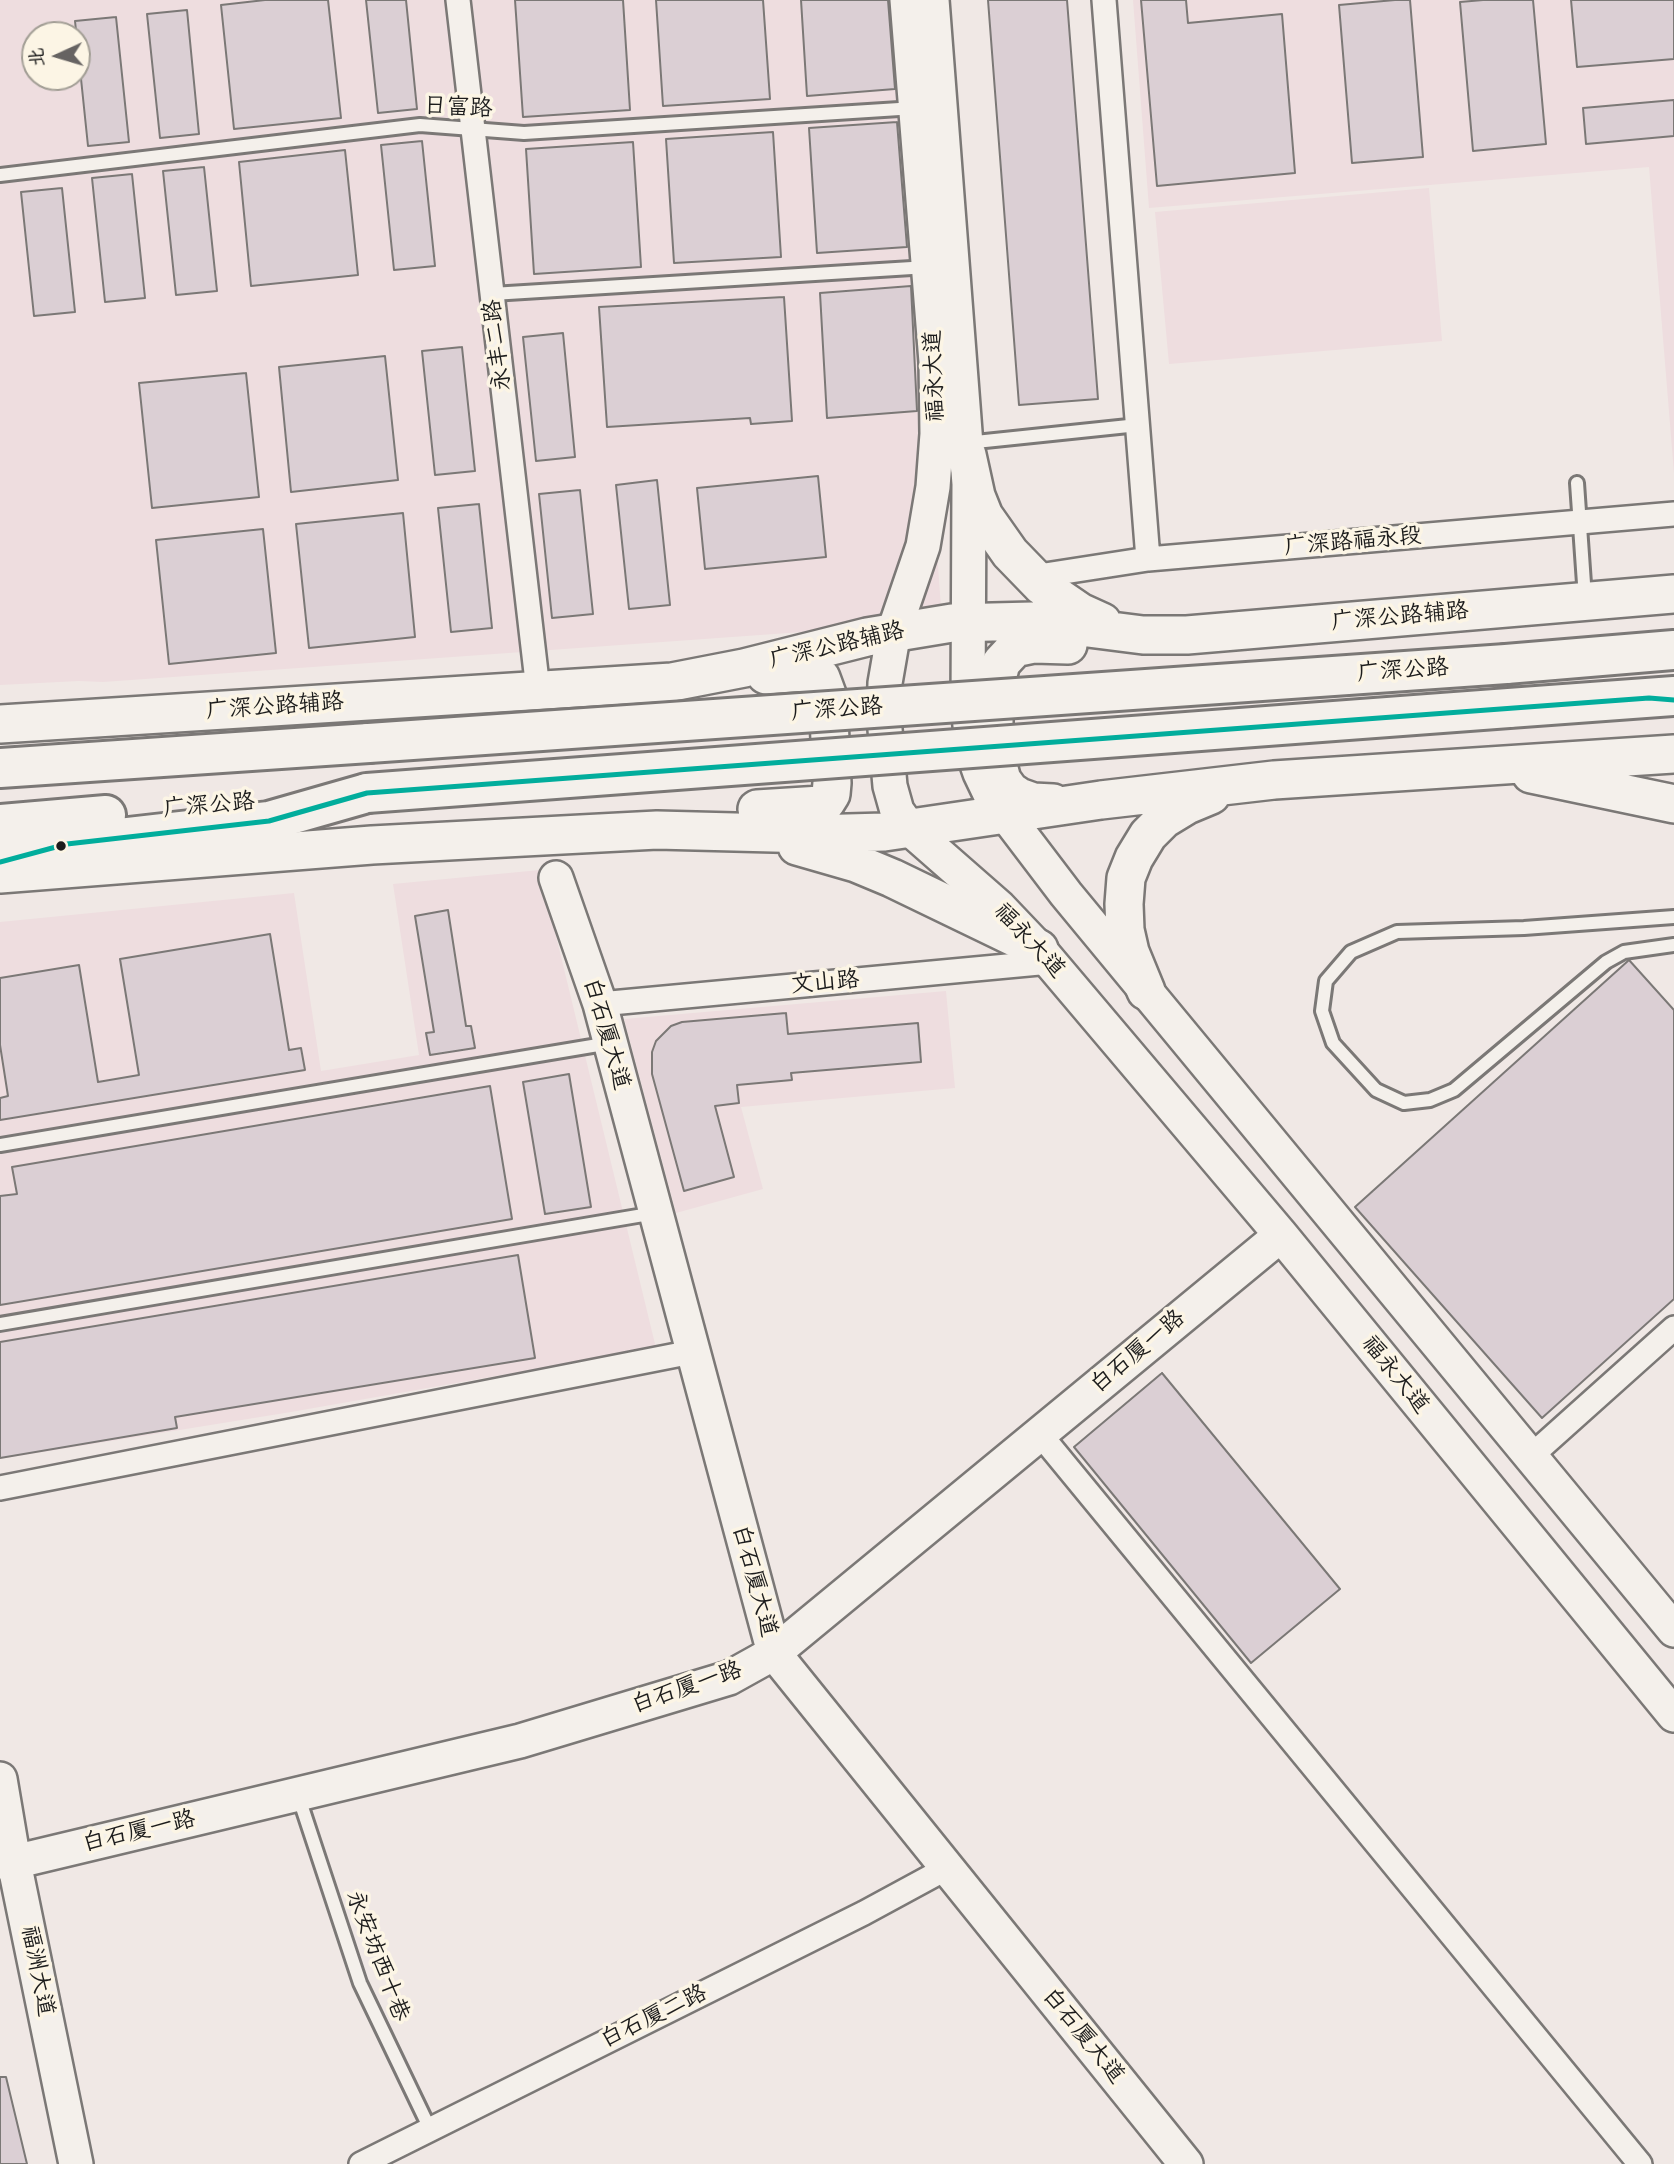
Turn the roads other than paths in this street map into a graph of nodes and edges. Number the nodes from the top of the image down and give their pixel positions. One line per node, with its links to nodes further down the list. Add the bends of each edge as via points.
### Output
1 (458, 0): 6 (street, 永丰二路)
2 (907, 0): 5 (main road, 福永大道)
3 (932, 0): 11 (main road, 福永大道)
4 (1104, 0): 10 (street)
5 (915, 108): 6 (lane, 日富路, via 524,133); 8 (main road, 福永大道)
6 (473, 129): 7 (lane, 日富路, via 420,125); 9 (street, 永丰二路)
7 (0, 175)
8 (928, 267): 9 (lane); 20 (main road, 福永大道, via 936,362 933,487 923,547)
9 (492, 294): 25 (street, 永丰二路)
10 (1138, 425): 11 (lane); 15 (street)
11 (966, 449): 16 (main road, via 984,516); 19 (main road, 福永大道, via 971,509)
12 (1577, 483): 14 (lane)
13 (1674, 513): 14 (street, 广深路福永段)
14 (1580, 522): 15 (street, 广深路福永段); 18 (lane)
15 (1149, 559): 16 (street, 广深路福永段)
16 (1032, 577): 22 (main road, via 1080,612)
17 (1674, 594): 18 (main road, 广深公路辅路)
18 (1586, 601): 21 (main road, 广深公路辅路)
19 (968, 622): 20 (main road, 广深公路辅路); 22 (main road, 广深公路辅路, via 1033,621); 35 (main road, 福永大道, via 973,753 990,794)
20 (894, 631): 24 (main road, 广深公路辅路); 39 (main road, 福永大道, via 885,683 886,731 893,799)
21 (1210, 634): 22 (main road, 广深公路辅路); 33 (main road, via 1149,649 1025,645 1007,654 1001,663 992,728 1002,780 1010,791 1033,802)
22 (1143, 635)
23 (1668, 649): 30 (highway, 广深公路, bridge)
24 (672, 682): 25 (main road, 广深公路辅路); 37 (main road, via 793,672 821,678 828,698 831,794 826,802 813,807 740,811)
25 (538, 690): 27 (main road, 广深公路辅路)
26 (1666, 698): 32 (highway, 广深公路, bridge)
27 (0, 724)
28 (1674, 754): 29 (main road)
29 (1486, 765): 31 (main road); 34 (main road)
30 (0, 768)
31 (1274, 780): 33 (main road); 46 (main road, via 1186,805 1148,835 1134,858 1126,878 1125,930)
32 (367, 793): 36 (highway, 广深公路); 40 (highway, via 269,821 67,844)
33 (1101, 800): 35 (main road)
34 (1674, 804)
35 (1006, 816): 39 (main road); 46 (main road, 福永大道)
36 (0, 824)
37 (657, 830): 38 (main road); 41 (main road, via 372,845)
38 (731, 830): 39 (main road, via 839,834); 45 (main road, via 856,863)
39 (910, 830): 45 (main road, 福永大道, via 999,907)
40 (0, 862)
41 (0, 874)
42 (556, 878): 47 (main road, 白石厦大道)
43 (1674, 917): 44 (lane, via 1397,932 1350,952 1326,981 1322,1011 1333,1043 1377,1090 1404,1103 1430,1100 1454,1090 1606,962 1624,952)
44 (1674, 945)
45 (1044, 956): 47 (street, 文山路); 51 (main road, 福永大道)
46 (1146, 991): 56 (main road, 福永大道)
47 (600, 1004): 48 (main road, 白石厦大道)
48 (610, 1043): 49 (lane); 50 (main road, 白石厦大道)
49 (0, 1145)
50 (655, 1213): 52 (lane); 54 (main road, 白石厦大道)
51 (1280, 1235): 55 (main road, 白石厦一路); 60 (main road, 福永大道)
52 (0, 1324)
53 (1674, 1328): 56 (street)
54 (692, 1352): 57 (street); 59 (main road, 白石厦大道)
55 (1039, 1433): 59 (main road, 白石厦一路); 69 (street)
56 (1530, 1457): 58 (main road, 福永大道)
57 (0, 1488)
58 (1674, 1630)
59 (774, 1653): 62 (main road, 白石厦一路, via 730,1678 533,1737); 64 (main road, 白石厦大道)
60 (1674, 1715)
61 (0, 1779): 63 (main road, 福洲大道)
62 (298, 1794): 63 (main road, 白石厦一路); 65 (lane, 永安坊西十巷, via 360,1983)
63 (7, 1862): 66 (main road, 福洲大道)
64 (947, 1868): 65 (street, 白石厦二路, via 852,1920); 68 (main road, 白石厦大道)
65 (430, 2129): 67 (street, 白石厦二路)
66 (76, 2164)
67 (361, 2164)
68 (1186, 2164)
69 (1640, 2164)

